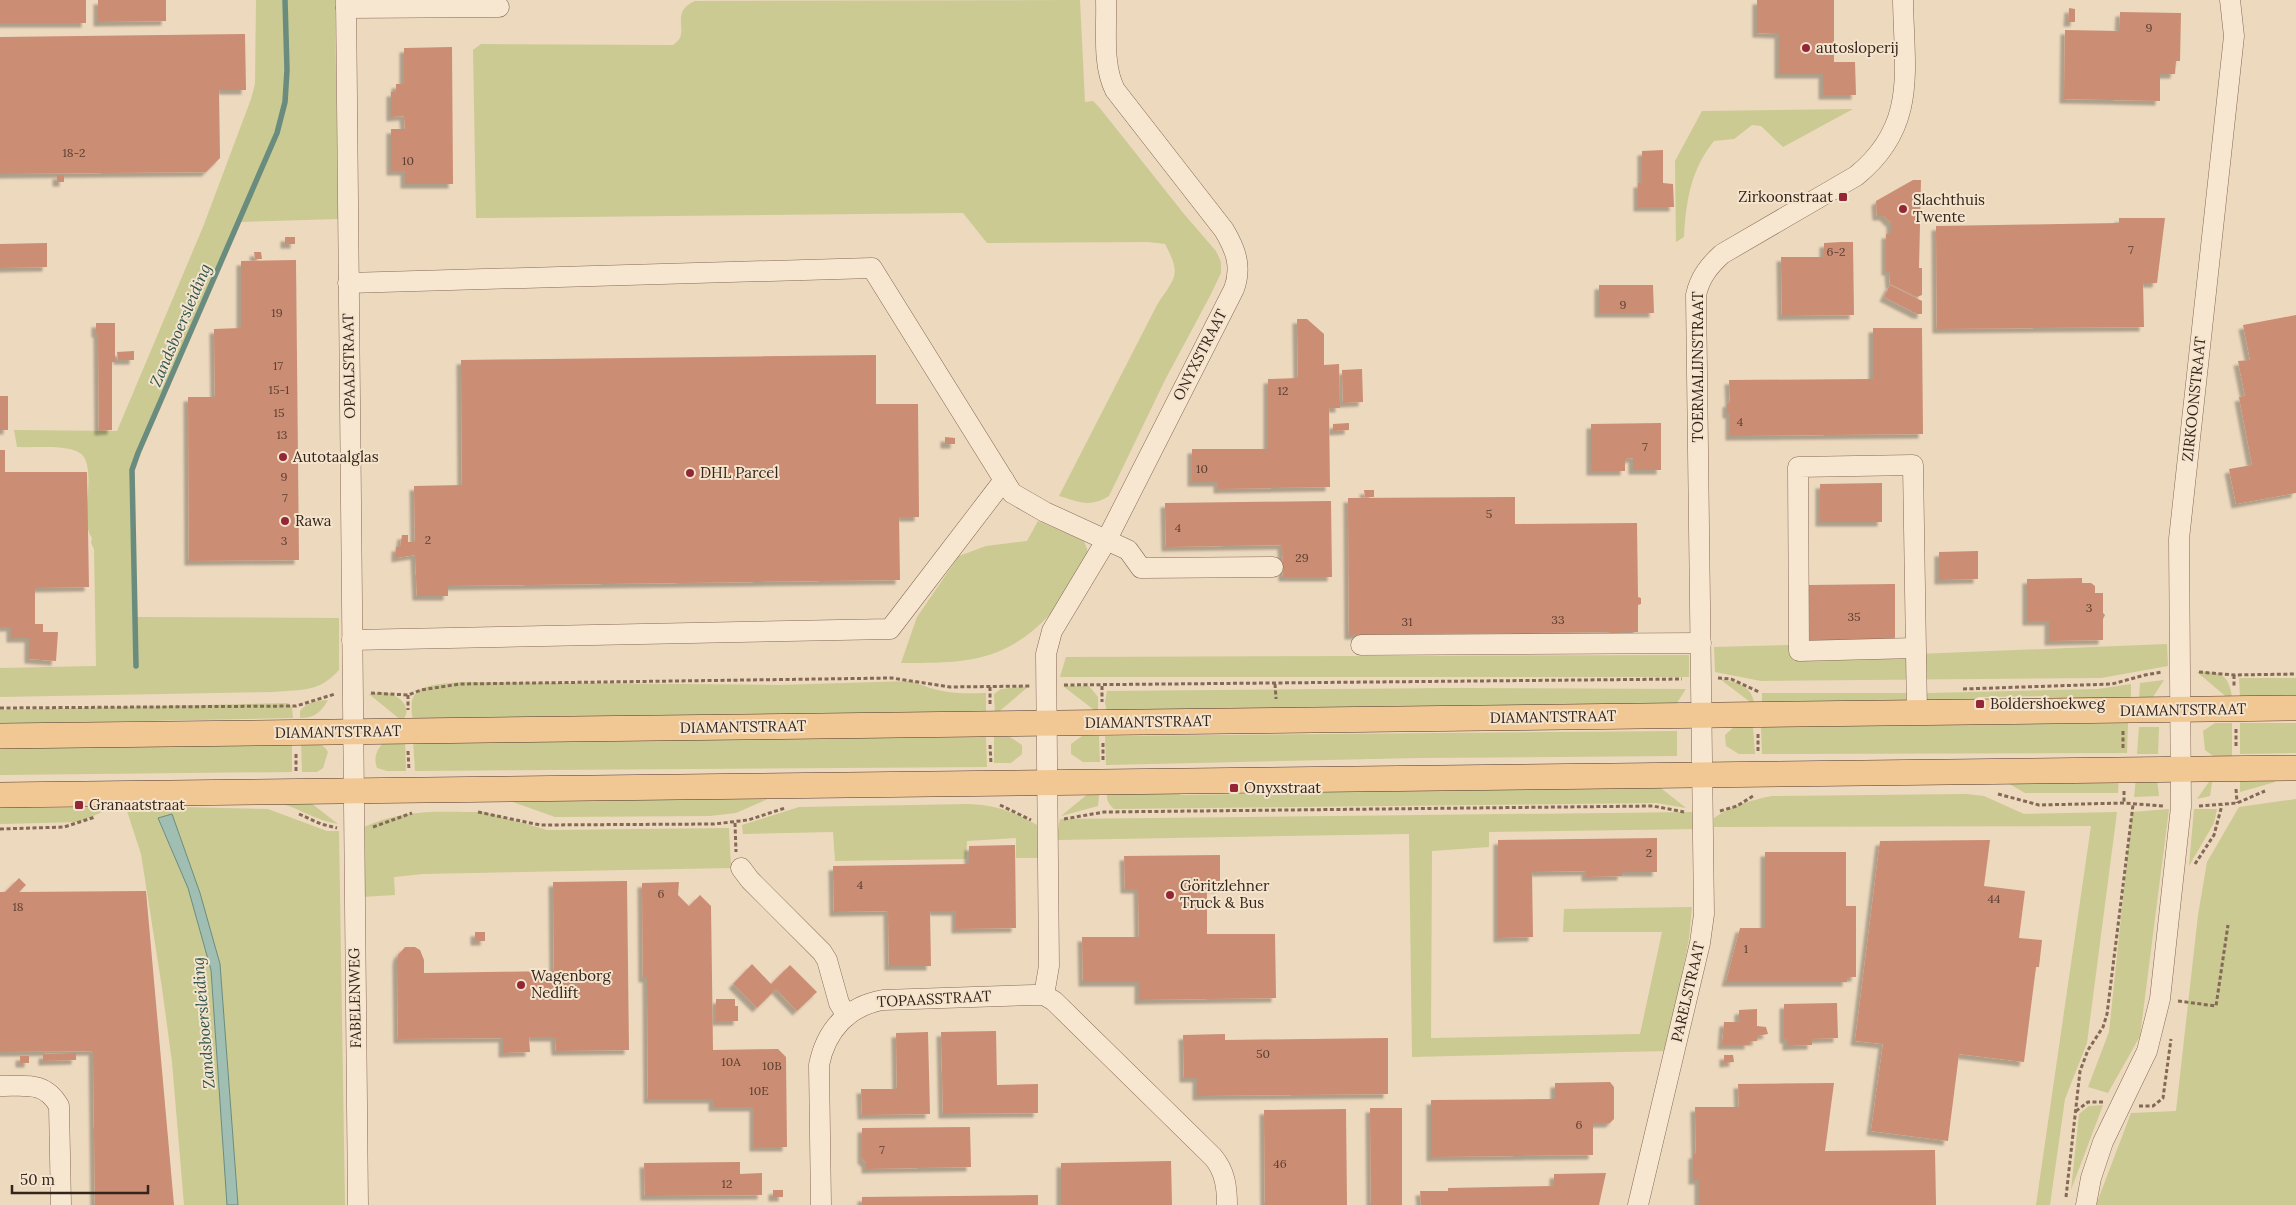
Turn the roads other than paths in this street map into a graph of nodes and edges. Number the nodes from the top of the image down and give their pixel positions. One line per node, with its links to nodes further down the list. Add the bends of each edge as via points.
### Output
1 (1106, 0): 8 (street, ONYXSTRAAT, via 1110,80 1224,230 1232,243 1239,270 1234,289)
2 (1903, 0): 11 (street, TOERMALIJNSTRAAT, via 1903,104 1895,129 1884,148 1856,176 1722,254 1698,284)
3 (2230, 0): 15 (street, ZIRKOONSTRAAT, via 2234,36 2179,540)
4 (346, 4): 5 (street); 6 (street, OPAALSTRAAT)
5 (500, 6)
6 (348, 283): 7 (street, via 872,268); 10 (street, OPAALSTRAAT)
7 (1004, 480): 8 (street, via 1012,493); 10 (street, via 890,629)
8 (1106, 541): 9 (street, via 1128,550 1141,568); 18 (street, ONYXSTRAAT, via 1048,642)
9 (1273, 567)
10 (352, 640): 19 (street, OPAALSTRAAT)
11 (1701, 643): 12 (street); 17 (street, TOERMALIJNSTRAAT)
12 (1361, 645)
13 (1915, 648): 13 (street, via 1914,465 1798,467 1799,651); 16 (street)
14 (2296, 708): 15 (main road, DIAMANTSTRAAT)
15 (2180, 710): 16 (main road, DIAMANTSTRAAT); 22 (street, ZIRKOONSTRAAT)
16 (1917, 713): 17 (main road, DIAMANTSTRAAT, via 1757,703)
17 (1702, 715): 18 (main road, DIAMANTSTRAAT); 23 (street, TOERMALIJNSTRAAT)
18 (1047, 723): 19 (main road, DIAMANTSTRAAT); 24 (street, ONYXSTRAAT)
19 (353, 732): 20 (main road, DIAMANTSTRAAT); 25 (street, OPAALSTRAAT)
20 (0, 736)
21 (2296, 768): 22 (main road)
22 (2180, 769): 23 (main road, via 1758,784); 36 (street, via 2181,807 2160,999 2148,1051 2103,1142)
23 (1703, 775): 24 (main road); 35 (street, PARELSTRAAT, via 1704,895 1700,943)
24 (1048, 782): 25 (main road); 28 (street, via 1048,966)
25 (353, 791): 26 (main road); 32 (street, FABELENWEG)
26 (0, 795)
27 (741, 868): 29 (street, via 822,952 837,998)
28 (1044, 995): 29 (street, TOPAASSTRAAT, via 883,1000 867,1002); 34 (street, via 1054,1001 1213,1157 1224,1177)
29 (847, 1016): 33 (street, TOPAASSTRAAT, via 834,1028 819,1065)
30 (0, 1086): 31 (street, via 39,1086 52,1094 59,1106)
31 (61, 1205)
32 (358, 1205)
33 (821, 1205)
34 (1227, 1205)
35 (1638, 1205)
36 (2086, 1205)

